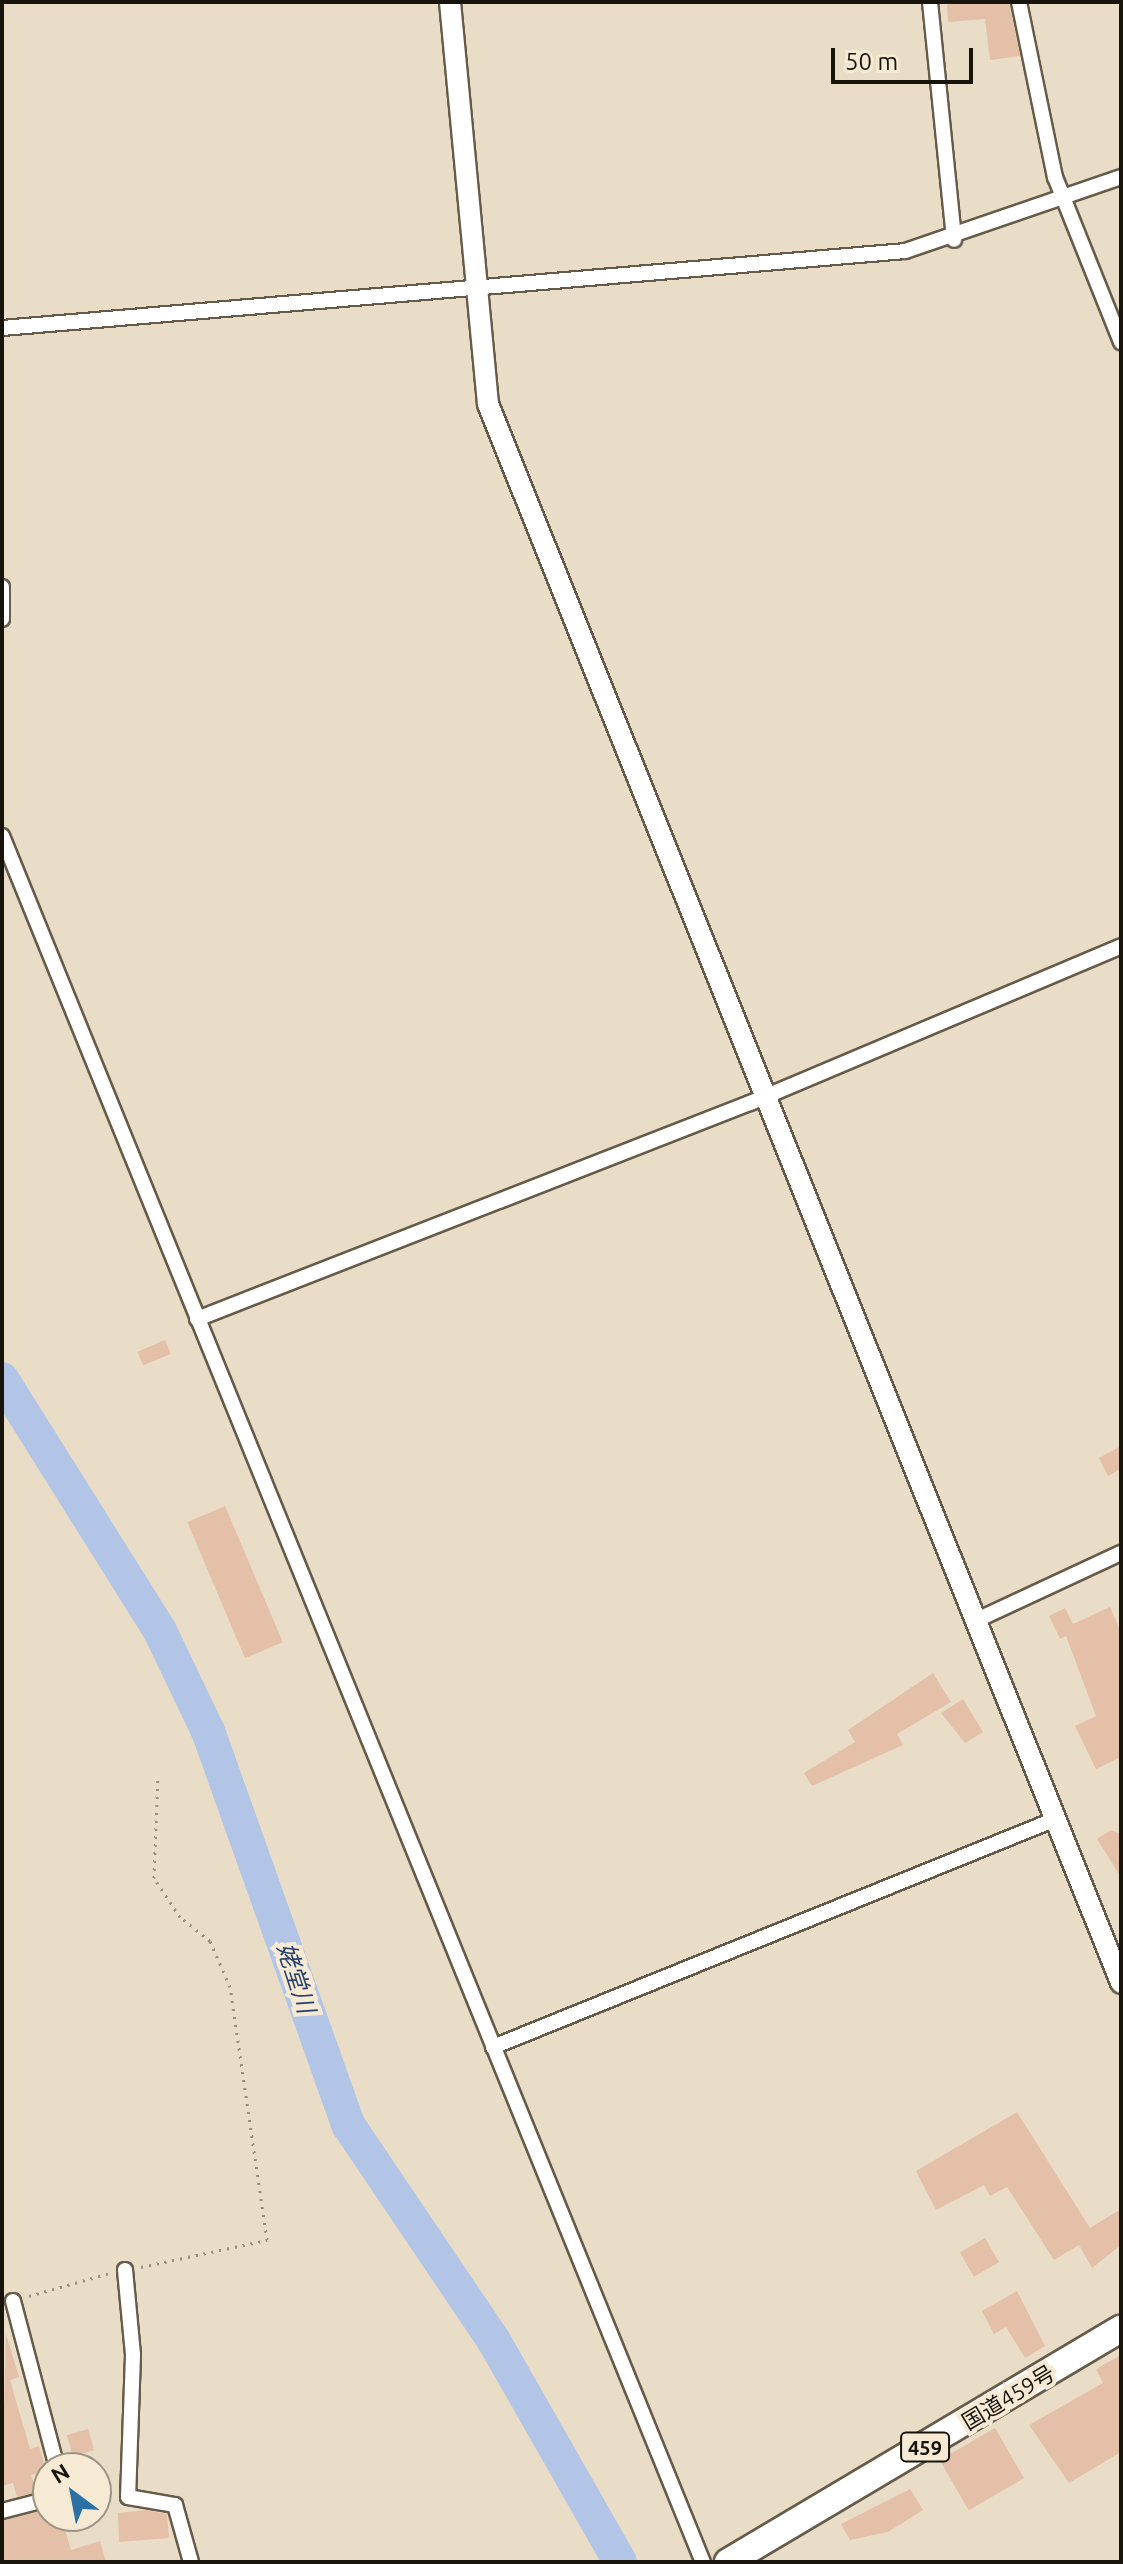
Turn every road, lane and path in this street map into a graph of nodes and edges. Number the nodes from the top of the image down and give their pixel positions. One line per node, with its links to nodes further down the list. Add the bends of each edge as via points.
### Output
1 (450, 2): 7 (street)
2 (930, 2): 6 (street)
3 (1019, 2): 5 (street)
4 (1121, 177): 5 (street)
5 (1065, 200): 6 (street); 9 (street)
6 (954, 240): 7 (street, via 905,251)
7 (473, 287): 8 (street); 14 (street, via 488,404)
8 (2, 328)
9 (1121, 342)
10 (2, 587): 11 (street)
11 (2, 619)
12 (2, 836): 15 (street)
13 (1121, 946): 14 (street)
14 (764, 1093): 15 (street); 17 (street)
15 (197, 1319): 21 (street)
16 (1121, 1553): 17 (street)
17 (977, 1620): 19 (street)
18 (158, 1775): 22 (path, via 154,1878 180,1917 210,1941 230,1987 267,2240)
19 (1056, 1819): 20 (street); 21 (street)
20 (1121, 1983)
21 (493, 2047): 29 (street)
22 (125, 2270): 23 (path); 28 (street, via 133,2355 128,2497 175,2505)
23 (13, 2301): 25 (street)
24 (1121, 2329): 30 (highway, 国道459号 / 459)
25 (53, 2452)
26 (32, 2503): 27 (street)
27 (2, 2511)
28 (191, 2562)
29 (703, 2562)
30 (728, 2562)

